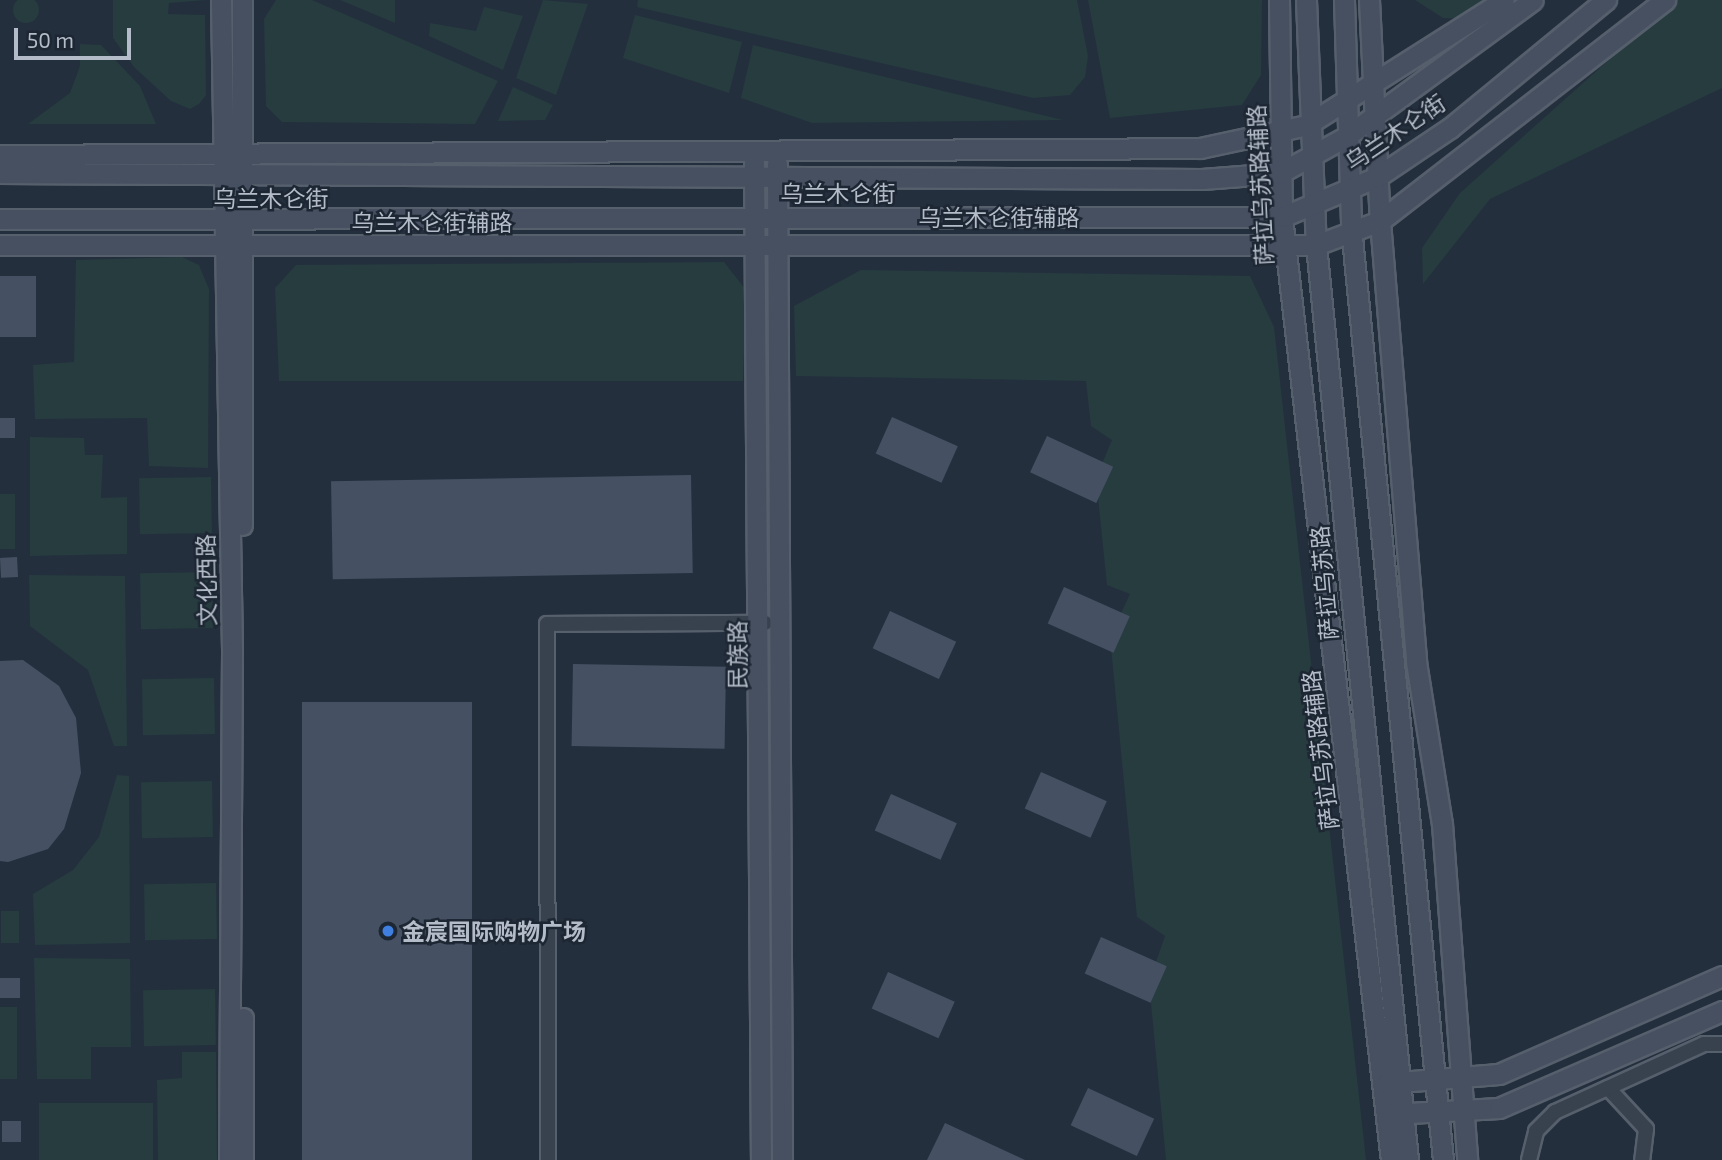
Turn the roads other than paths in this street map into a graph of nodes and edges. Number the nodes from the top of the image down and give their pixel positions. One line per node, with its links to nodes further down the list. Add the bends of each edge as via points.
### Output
1 (221, 0): 21 (street, 文化西路)
2 (242, 0): 21 (street, 文化西路)
3 (1279, 0): 15 (street, 萨拉乌苏路辅路)
4 (1306, 0): 14 (street, 萨拉乌苏路)
5 (1344, 0): 12 (street)
6 (1370, 0): 11 (street)
7 (1504, 0): 11 (street)
8 (1533, 0): 13 (street, 乌兰木仑街)
9 (1606, 0): 26 (street, 乌兰木仑街, via 1450,128)
10 (1665, 0): 33 (street, 乌兰木仑街辅路)
11 (1376, 86): 12 (street); 13 (street)
12 (1345, 105): 14 (street); 16 (street)
13 (1375, 116): 16 (street, 乌兰木仑街); 26 (street)
14 (1307, 125): 15 (street); 20 (street, 萨拉乌苏路)
15 (1280, 135): 18 (street, via 1200,148 1115,151); 23 (street, 萨拉乌苏路辅路)
16 (1347, 136): 20 (street, 乌兰木仑街); 27 (street)
17 (753, 151): 18 (street); 21 (street); 24 (street, 民族路)
18 (777, 151): 25 (street, 民族路)
19 (0, 155): 21 (street)
20 (1310, 161): 23 (street, 乌兰木仑街); 28 (street, 萨拉乌苏路)
21 (230, 164): 22 (street, 乌兰木仑街); 24 (street, 乌兰木仑街); 34 (street, 文化西路); 35 (street, 文化西路)
22 (0, 173)
23 (1280, 173): 25 (street, 乌兰木仑街, via 1202,179); 29 (street, 萨拉乌苏路辅路)
24 (756, 175): 25 (street, 乌兰木仑街); 32 (street, 民族路)
25 (778, 176): 30 (street, 民族路)
26 (1377, 177): 27 (street, 乌兰木仑街); 33 (street)
27 (1349, 191): 28 (street, 乌兰木仑街); 36 (street)
28 (1317, 203): 29 (street, 乌兰木仑街); 41 (street, 萨拉乌苏路)
29 (1282, 217): 30 (street, 乌兰木仑街); 42 (street, 萨拉乌苏路辅路)
30 (777, 218): 32 (street, 乌兰木仑街); 38 (street, 民族路)
31 (0, 219): 35 (street, 乌兰木仑街)
32 (755, 219): 34 (street, 乌兰木仑街); 37 (street, 民族路)
33 (1380, 221): 36 (street, 乌兰木仑街辅路); 47 (street, via 1416,662 1442,824)
34 (242, 222): 35 (street, 乌兰木仑街); 40 (street, 文化西路)
35 (222, 223): 40 (street, 文化西路)
36 (1351, 227): 41 (street, 乌兰木仑街辅路); 48 (street)
37 (755, 242): 38 (street, 乌兰木仑街辅路); 40 (street, 乌兰木仑街辅路); 43 (street, 民族路)
38 (777, 242): 42 (street, 乌兰木仑街辅路); 43 (street, 民族路)
39 (0, 245): 40 (street, 乌兰木仑街辅路)
40 (232, 245): 54 (street, 文化西路); 55 (street, 文化西路)
41 (1316, 245): 42 (street, 乌兰木仑街辅路); 49 (street, 萨拉乌苏路)
42 (1286, 249): 49 (street, 萨拉乌苏路辅路)
43 (771, 622): 56 (street, via 547,624); 57 (street, 民族路); 58 (street, 民族路)
44 (1722, 976): 47 (street, via 1499,1074)
45 (1722, 1012): 51 (street, via 1516,1102)
46 (1722, 1044): 50 (street, via 1704,1044)
47 (1459, 1077): 48 (street); 51 (street)
48 (1435, 1079): 49 (street); 52 (street)
49 (1392, 1082): 53 (street, 萨拉乌苏路)
50 (1608, 1088): 63 (street, via 1555,1112 1536,1132); 64 (street, via 1646,1129)
51 (1462, 1109): 52 (street); 62 (street)
52 (1439, 1112): 53 (street); 61 (street)
53 (1395, 1113): 59 (street); 60 (street, 萨拉乌苏路)
54 (229, 1160)
55 (243, 1160)
56 (548, 1160)
57 (761, 1160)
58 (782, 1160)
59 (1391, 1160)
60 (1408, 1160)
61 (1443, 1160)
62 (1467, 1160)
63 (1529, 1160)
64 (1642, 1160)

